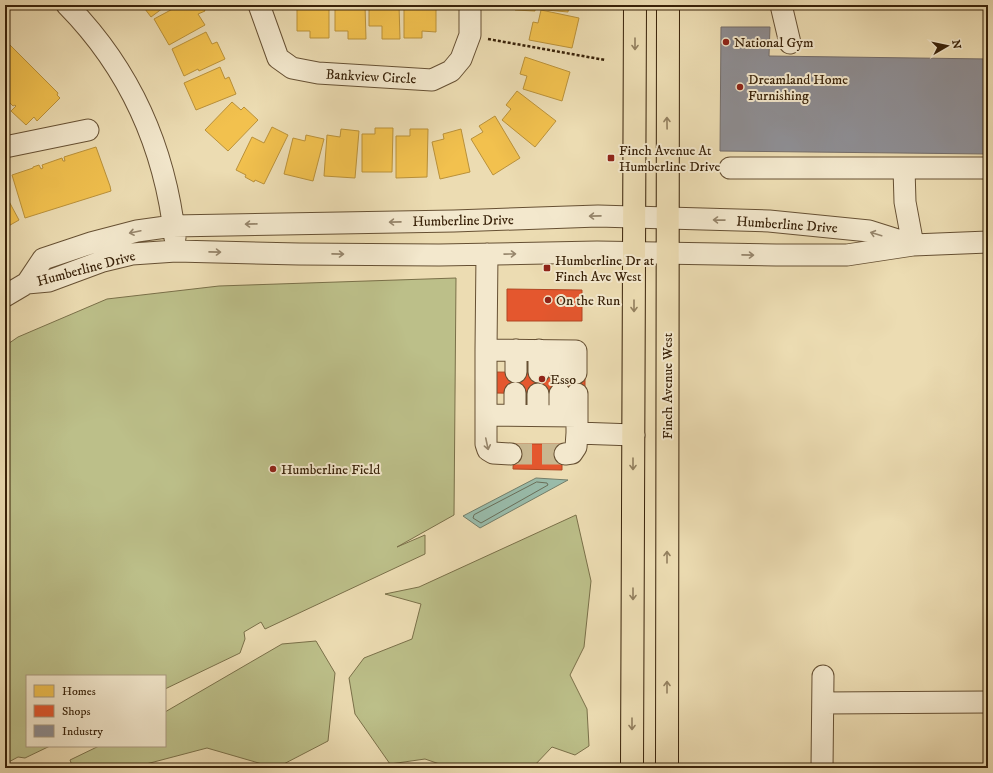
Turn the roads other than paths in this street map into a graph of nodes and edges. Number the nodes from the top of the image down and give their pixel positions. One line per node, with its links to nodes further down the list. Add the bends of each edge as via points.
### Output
1 (67, 5): 15 (street, via 108,53 130,88 152,136 167,188)
2 (259, 5): 3 (street, Bankview Circle, via 278,58 292,68 318,73 432,80 451,71 461,59 470,35)
3 (470, 5)
4 (635, 5): 13 (main road, one-way to 13)
5 (668, 5): 14 (main road, Finch Avenue West, one-way to 5)
6 (781, 5): 7 (street)
7 (790, 43)
8 (88, 130): 9 (street)
9 (6, 145)
10 (730, 168): 11 (street)
11 (904, 168): 12 (street); 17 (street, via 905,202)
12 (988, 168)
13 (634, 217): 14 (street, Humberline Drive); 15 (street, Humberline Drive, one-way to 15); 19 (main road)
14 (668, 218): 17 (street, Humberline Drive, one-way to 14, via 869,232 769,221); 20 (main road, Finch Avenue West)
15 (173, 226): 18 (street); 22 (street, Humberline Drive, one-way to 22, via 137,231 43,259)
16 (988, 242): 17 (street, Humberline Drive)
17 (913, 245): 20 (street, Humberline Drive, one-way to 17, via 847,255)
18 (176, 251): 21 (street, Humberline Drive, one-way to 21); 22 (street, Humberline Drive, via 132,254 103,261 49,281)
19 (634, 253): 20 (street, Humberline Drive); 21 (street, Humberline Drive, one-way to 19); 37 (main road, one-way to 37)
20 (667, 253): 44 (main road, Finch Avenue West, one-way to 20)
21 (487, 254): 24 (street)
22 (27, 283): 23 (street, Humberline Drive)
23 (5, 296)
24 (486, 350): 25 (street); 33 (street)
25 (516, 350): 26 (street); 27 (street)
26 (539, 350): 28 (street); 29 (street, via 576,351)
27 (516, 372)
28 (539, 372)
29 (568, 373)
30 (515, 393): 34 (street)
31 (538, 394): 35 (street)
32 (568, 394): 36 (street)
33 (486, 415): 34 (street); 38 (street, one-way to 38, via 488,450 493,453)
34 (515, 415): 35 (street)
35 (538, 415): 36 (street)
36 (571, 421): 37 (street); 39 (street, via 576,447 572,453)
37 (634, 435): 43 (main road, one-way to 43)
38 (511, 454)
39 (565, 454)
40 (823, 676): 42 (street)
41 (988, 702): 42 (street)
42 (823, 703): 45 (street)
43 (632, 768)
44 (667, 768)
45 (822, 768)

